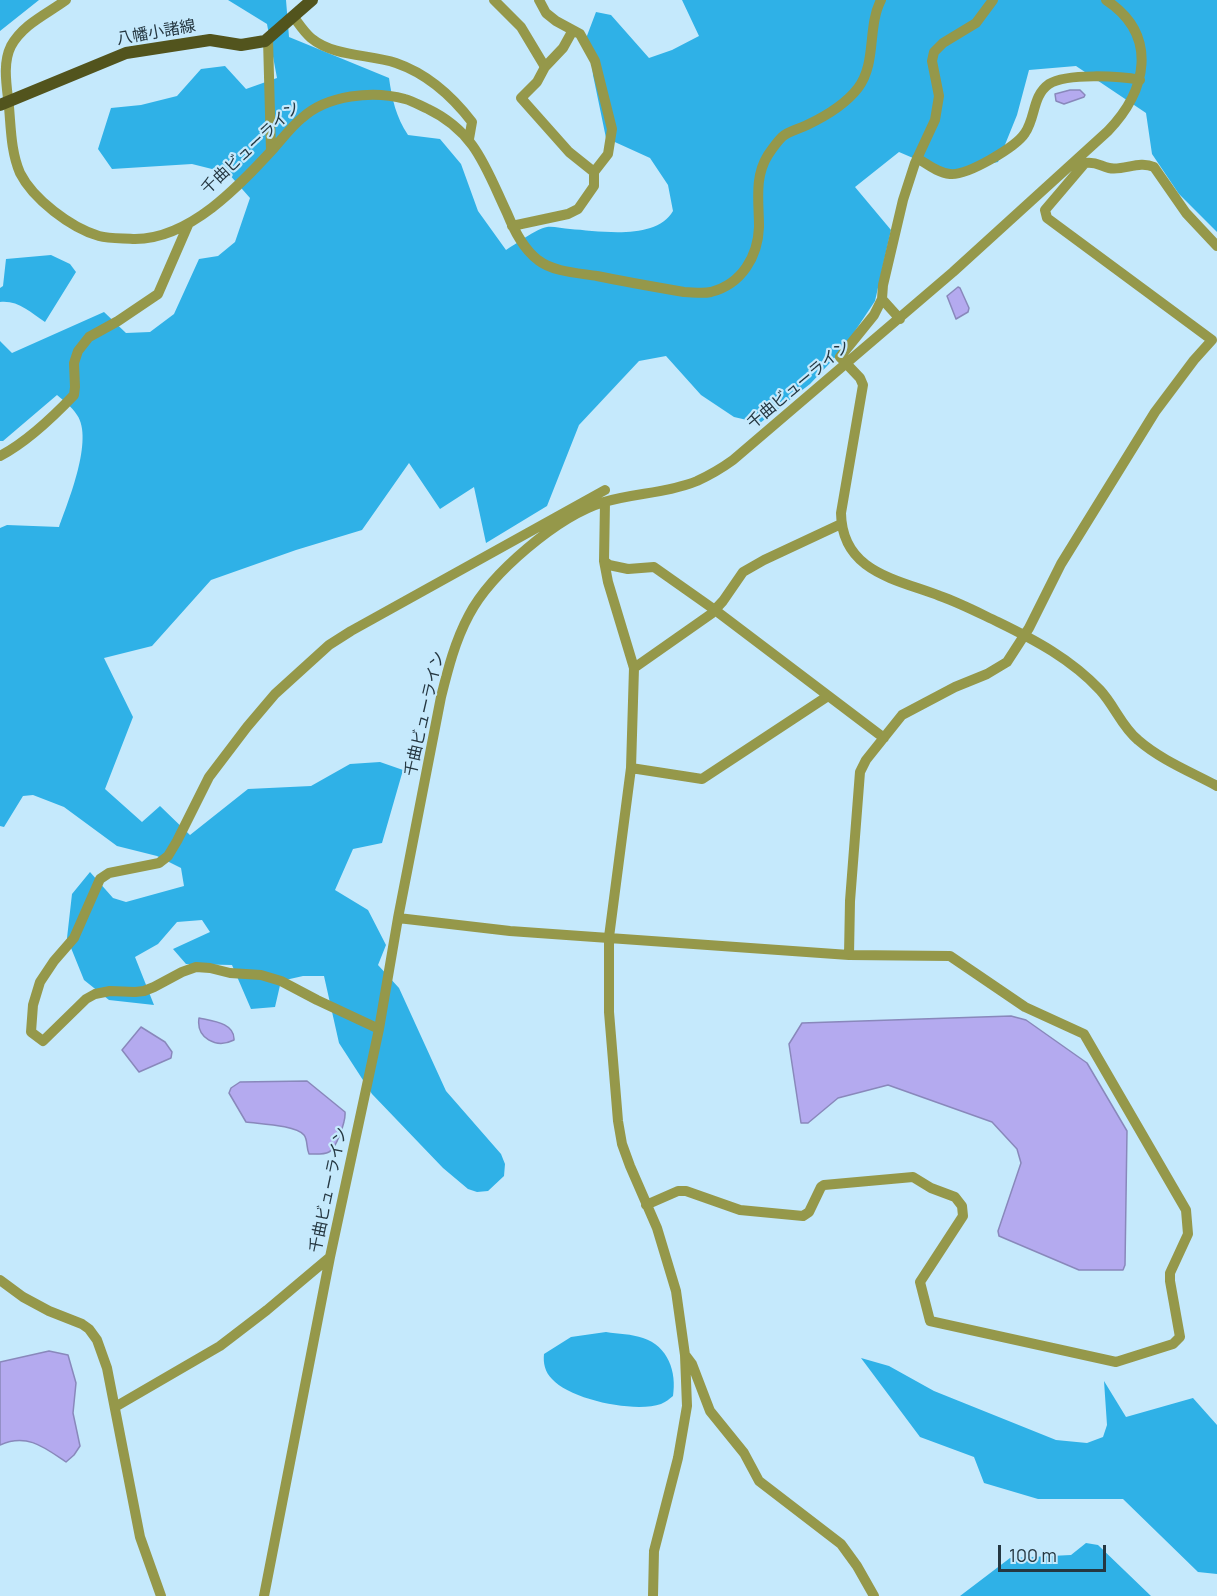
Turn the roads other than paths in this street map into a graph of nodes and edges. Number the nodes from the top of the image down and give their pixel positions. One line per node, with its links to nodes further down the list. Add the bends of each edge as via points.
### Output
1 (66, 0): 13 (street, 千曲ビューライン, via 32,22 10,47)
2 (312, 0): 8 (main road)
3 (494, 0): 11 (street, via 521,27)
4 (539, 0): 9 (street, via 546,13)
5 (881, 0): 19 (street, 千曲ビューライン, via 860,87 833,111 783,136 768,156 759,179 757,242 746,270 736,279 711,292 684,292 555,268 531,254)
6 (993, 0): 16 (street, via 976,23 934,52 938,106)
7 (1106, 0): 12 (street, 千曲ビューライン, via 1120,11 1136,36 1142,57)
8 (293, 16): 10 (main road); 14 (street, via 321,45 398,63 434,82 472,122)
9 (573, 30): 11 (street); 17 (street, via 580,34 595,62 612,129 608,154)
10 (268, 39): 13 (main road, 八幡小諸線, via 242,45 210,40 126,53); 15 (street)
11 (544, 68): 17 (street, via 521,98 569,152)
12 (1140, 80): 16 (street, via 1102,76 1052,82 1037,97 1029,126 1021,138 970,170 945,174); 22 (street, 千曲ビューライン, via 1130,105 1108,131)
13 (4, 103): 18 (street, 千曲ビューライン, via 20,173 43,202 81,229 101,236 137,239 163,236)
14 (469, 139): 15 (street, 千曲ビューライン, via 443,117 407,99 366,95 336,100 303,116); 19 (street, 千曲ビューライン)
15 (271, 151): 18 (street, 千曲ビューライン, via 222,199)
16 (917, 158): 21 (street, via 903,200)
17 (594, 172): 19 (street, via 594,186 578,208 568,214)
18 (188, 225): 24 (street, via 158,294 89,337 74,363 74,395 12,450)
19 (512, 226)
20 (1217, 246): 30 (street, via 1149,165 1113,168 1086,163 1045,210 1047,218 1212,340 1155,412 1061,564)
21 (882, 299): 22 (street); 23 (street, via 874,315 841,354)
22 (900, 319): 23 (street, 千曲ビューライン)
23 (848, 364): 26 (street, 千曲ビューライン, via 715,472 696,482); 27 (street, via 863,385)
24 (0, 456)
25 (605, 490): 39 (street, via 328,645 275,694 209,777 168,856 159,863 109,873 100,879 75,938 40,982 33,1005 32,1032 43,1041 95,994 144,991 196,967 281,981)
26 (605, 502): 28 (street); 36 (street, 千曲ビューライン, via 545,534 508,565 469,615 441,697)
27 (841, 524): 29 (street, via 743,572); 30 (street, via 849,546 868,566)
28 (604, 561): 29 (street, via 628,568 654,567); 31 (street)
29 (715, 610): 31 (street); 32 (street)
30 (1024, 635): 33 (street, via 1003,665 902,715); 35 (street, via 1063,657 1086,676 1138,740)
31 (634, 669): 34 (street)
32 (828, 696): 33 (street); 34 (street, via 702,779)
33 (884, 738): 38 (street, via 860,772)
34 (631, 768): 37 (street)
35 (1217, 786)
36 (398, 918): 37 (street); 39 (street, 千曲ビューライン)
37 (609, 937): 38 (street); 40 (street, via 609,1012 618,1121 622,1144)
38 (849, 955): 40 (street, via 950,956 1025,1007 1084,1034 1186,1210 1188,1234 1170,1273 1178,1341 1116,1362 930,1321 919,1285 963,1211 955,1197 913,1178 824,1185 803,1216 749,1211 686,1191)
39 (379, 1029): 41 (street, 千曲ビューライン)
40 (646, 1205): 43 (street, via 676,1291)
41 (330, 1257): 44 (street, via 220,1346); 46 (street, 千曲ビューライン)
42 (0, 1280): 44 (street, via 32,1302 89,1329 101,1347)
43 (685, 1355): 47 (street, via 687,1406 654,1551); 48 (street, via 710,1411 744,1453 759,1481 841,1544)
44 (115, 1407): 45 (street, via 140,1538)
45 (161, 1596)
46 (264, 1596)
47 (653, 1596)
48 (874, 1596)

